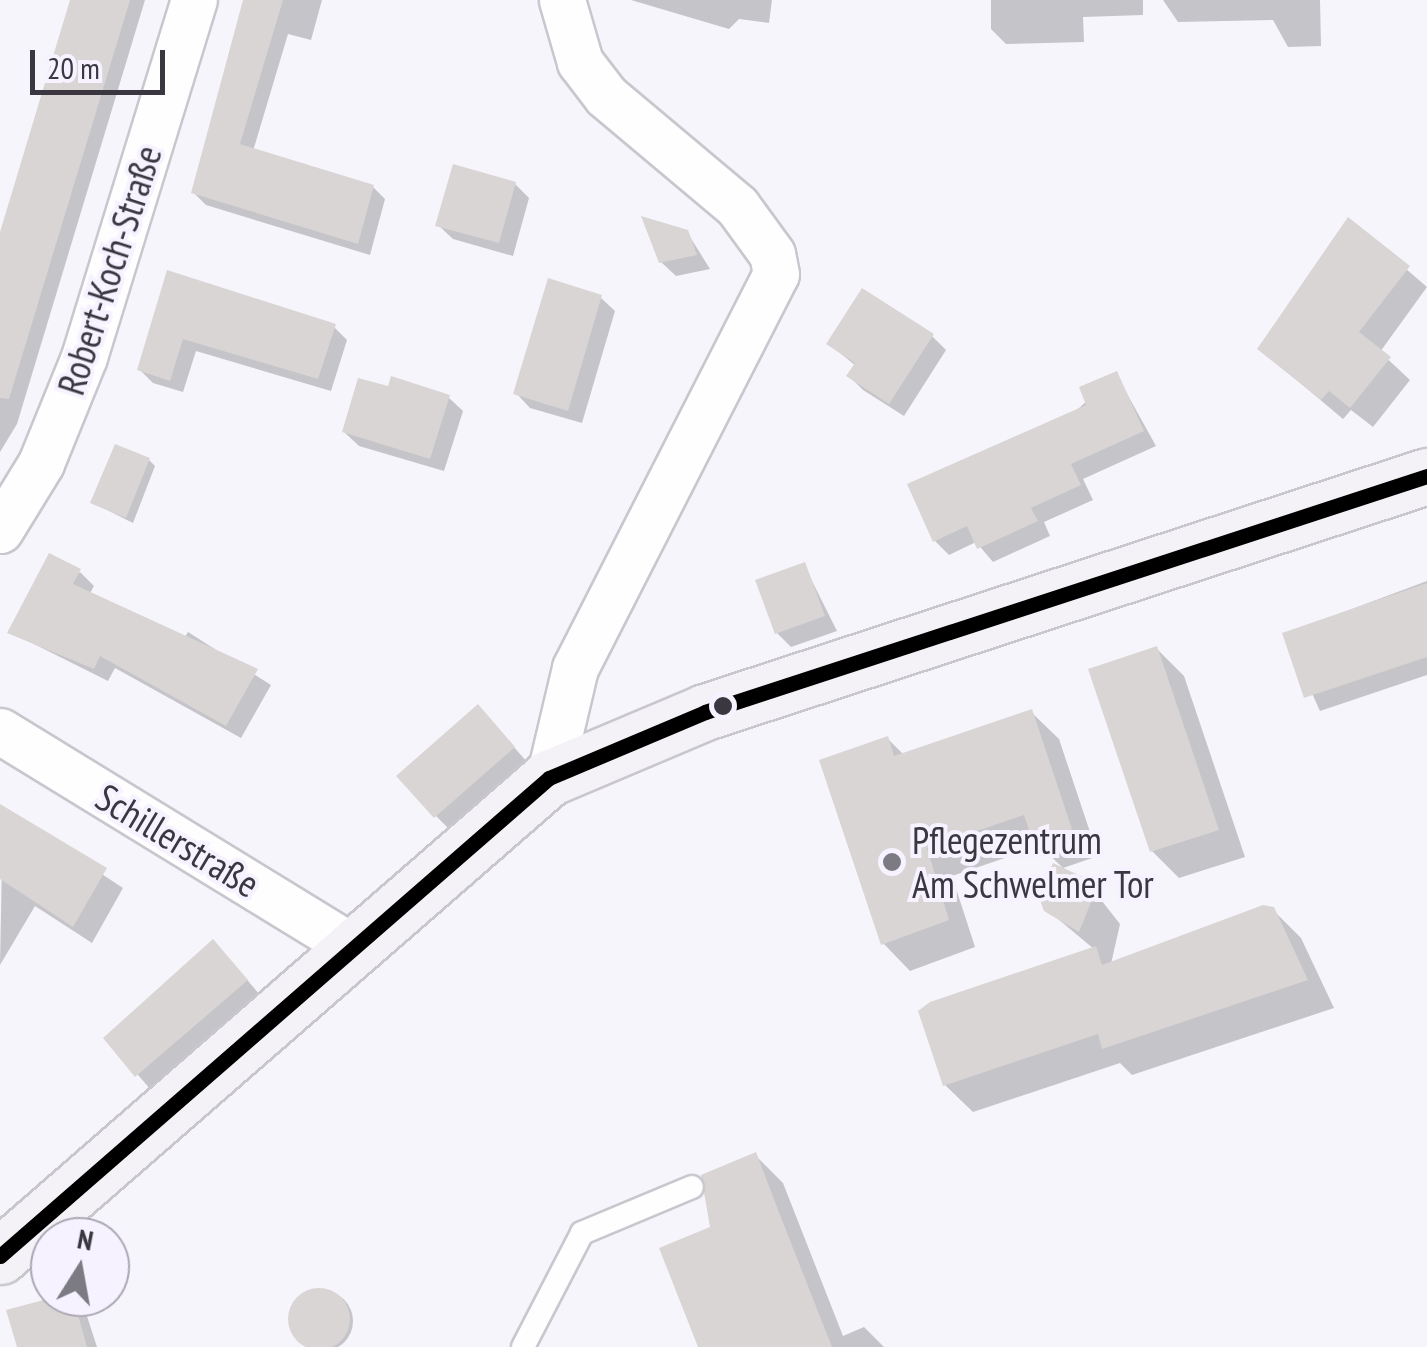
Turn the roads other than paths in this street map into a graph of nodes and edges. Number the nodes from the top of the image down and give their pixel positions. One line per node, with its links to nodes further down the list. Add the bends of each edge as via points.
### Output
1 (194, 0): 4 (street, Robert-Koch-Straße, via 84,357 41,463)
2 (562, 0): 6 (street, via 580,62 606,96 736,206 772,254 776,274 575,668)
3 (1427, 476): 6 (street, via 705,712)
4 (0, 530)
5 (0, 731): 7 (street, Schillerstraße)
6 (549, 778): 7 (street)
7 (356, 950): 9 (street)
8 (692, 1187): 10 (lane, via 582,1233)
9 (0, 1256)
10 (524, 1347)

